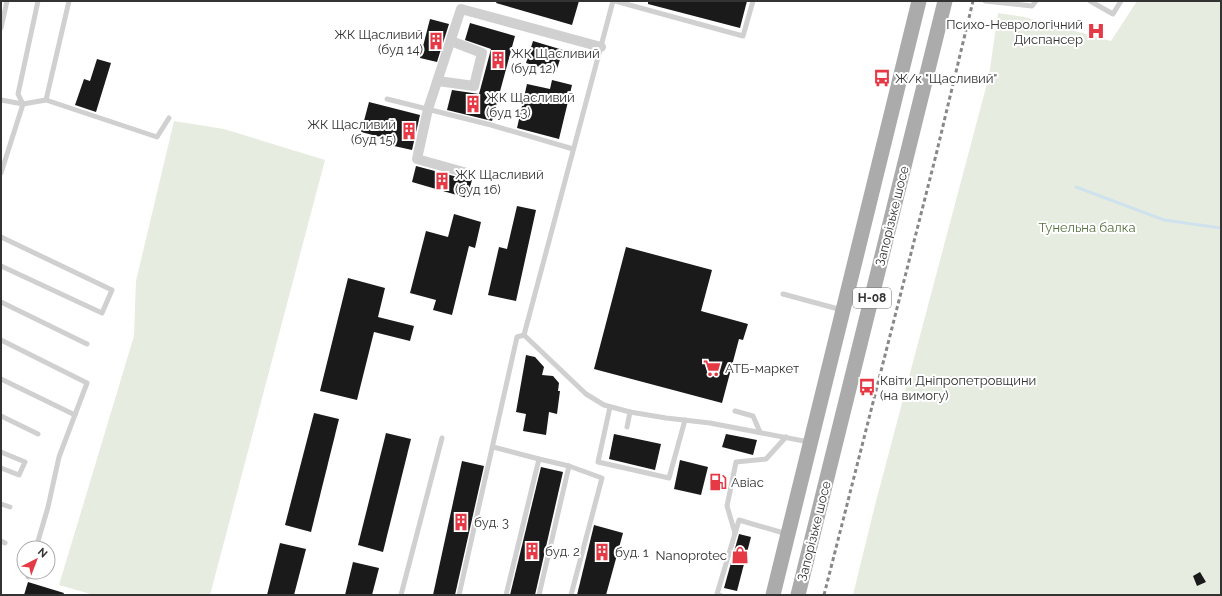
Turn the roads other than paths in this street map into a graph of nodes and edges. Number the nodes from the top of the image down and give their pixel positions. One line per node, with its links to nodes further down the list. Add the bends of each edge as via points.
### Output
1 (7, 1): 12 (lane)
2 (38, 1): 19 (lane, via 18,94)
3 (68, 1): 18 (lane)
4 (614, 1): 5 (lane, via 743,36); 14 (lane)
5 (753, 1)
6 (919, 1): 29 (main road, Запорізьке шосе / Н-08)
7 (945, 1): 63 (main road, Запорізьке шосе / Н-08)
8 (985, 1): 9 (lane, via 1032,6)
9 (1036, 1)
10 (1090, 1): 11 (lane, via 1113,14)
11 (1121, 1)
12 (1, 28)
13 (451, 41): 14 (street, via 461,9); 15 (street); 15 (street, via 482,53 474,86)
14 (601, 47): 22 (lane)
15 (438, 81): 20 (street)
16 (387, 99): 20 (lane)
17 (1, 100): 19 (lane)
18 (46, 100): 19 (lane); 21 (lane, via 157,137)
19 (23, 104): 23 (lane)
20 (428, 109): 22 (lane); 24 (street, via 417,159)
21 (169, 118)
22 (573, 149): 30 (lane)
23 (1, 173)
24 (467, 173)
25 (1, 237): 26 (lane, via 112,290 102,314)
26 (1, 266)
27 (783, 294): 29 (lane)
28 (1, 302): 32 (lane)
29 (843, 310): 45 (main road, Запорізьке шосе / Н-08)
30 (524, 335): 34 (lane, via 593,400); 46 (lane, via 517,337)
31 (1, 340): 37 (lane, via 87,382)
32 (87, 344)
33 (1, 378): 37 (lane)
34 (610, 407): 36 (lane); 39 (lane, via 598,462 669,478)
35 (736, 411): 41 (lane, via 753,416)
36 (630, 412): 39 (lane); 40 (lane)
37 (75, 415): 55 (lane, via 59,457)
38 (1, 416): 42 (lane)
39 (685, 420): 41 (lane)
40 (627, 427)
41 (760, 432): 43 (lane)
42 (38, 434)
43 (786, 437): 45 (lane); 53 (lane, via 766,459 736,462 727,506)
44 (442, 438): 56 (lane)
45 (810, 442): 54 (main road, Запорізьке шосе / Н-08)
46 (492, 447): 48 (lane); 57 (lane)
47 (1, 452): 50 (lane, via 25,462 20,475)
48 (539, 459): 49 (lane); 58 (lane)
49 (569, 466): 59 (lane); 60 (lane, via 602,478)
50 (1, 468)
51 (1, 504): 52 (lane)
52 (10, 507)
53 (735, 533): 54 (lane, via 739,520); 61 (lane, via 717,594)
54 (788, 535): 62 (main road, Запорізьке шосе / Н-08)
55 (38, 540)
56 (401, 595)
57 (459, 595)
58 (506, 595)
59 (539, 595)
60 (570, 595)
61 (720, 595)
62 (773, 595)
63 (798, 595)

